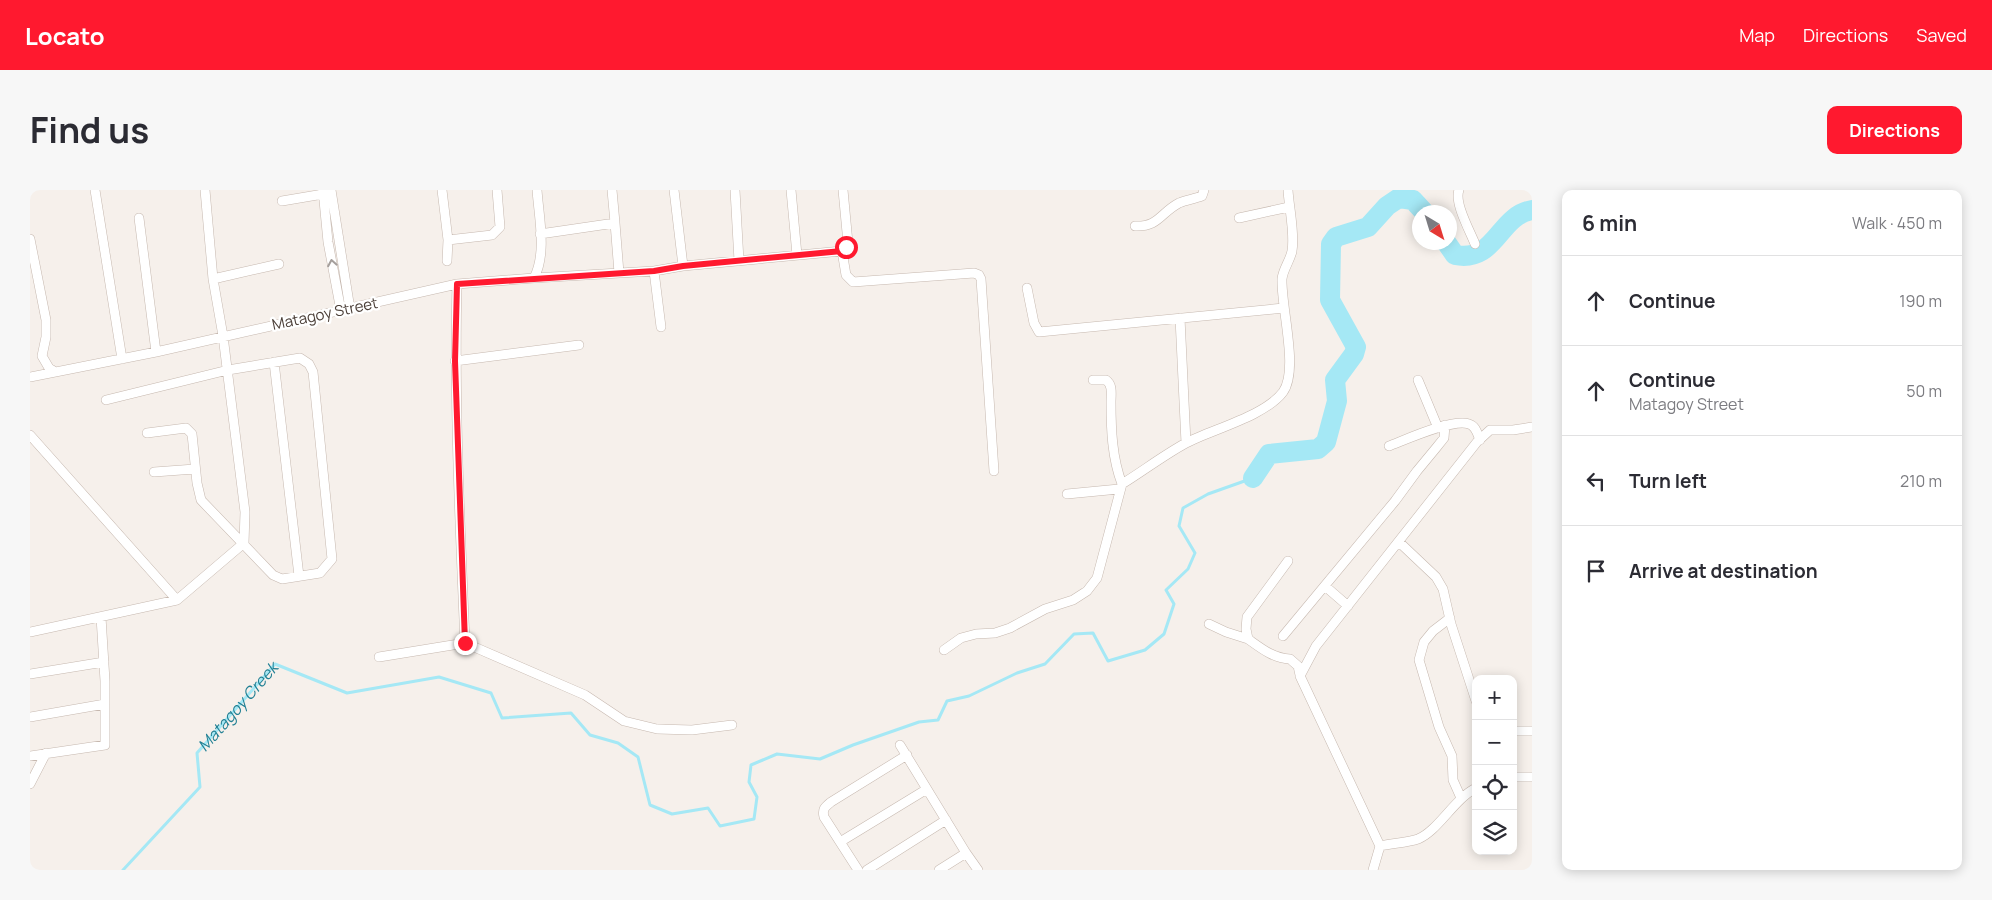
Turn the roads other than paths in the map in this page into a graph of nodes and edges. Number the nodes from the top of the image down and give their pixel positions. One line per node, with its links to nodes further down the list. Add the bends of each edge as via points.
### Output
1 (96, 190): 44 (street)
2 (205, 190): 34 (street)
3 (442, 190): 23 (street)
4 (497, 190): 23 (street, via 500,227 497,232)
5 (537, 190): 21 (street)
6 (612, 190): 19 (street)
7 (674, 190): 30 (street)
8 (736, 190): 28 (street)
9 (791, 190): 26 (street)
10 (843, 190): 25 (street, via 848,243)
11 (1204, 190): 20 (street, via 1202,196 1179,203 1153,224)
12 (1288, 190): 16 (street)
13 (1459, 190): 24 (street, via 1461,209)
14 (327, 192): 15 (street); 38 (street)
15 (282, 201)
16 (1289, 207): 18 (street); 37 (street, via 1292,250 1283,272)
17 (139, 218): 43 (street)
18 (1239, 218)
19 (616, 223): 21 (street); 32 (street)
20 (1135, 226)
21 (540, 234): 33 (street, via 540,261)
22 (30, 239): 48 (street, via 46,320 42,356)
23 (448, 240): 27 (street)
24 (1475, 244)
25 (842, 251): 26 (street, Matagoy Street); 61 (street, via 846,275 853,282 979,275)
26 (797, 255): 28 (street, Matagoy Street)
27 (448, 261)
28 (739, 261): 30 (street, Matagoy Street)
29 (279, 264): 34 (street)
30 (683, 266): 31 (street, Matagoy Street)
31 (654, 271): 32 (street, Matagoy Street); 40 (street)
32 (619, 273): 33 (street, Matagoy Street)
33 (534, 278): 35 (street, Matagoy Street)
34 (213, 279): 41 (street)
35 (457, 284): 38 (street, Matagoy Street); 45 (street)
36 (1027, 288): 39 (street, via 1034,324 1039,332)
37 (1284, 308): 39 (street); 58 (street, via 1289,351 1284,390 1270,404)
38 (345, 310): 41 (street, Matagoy Street)
39 (1180, 318): 58 (street)
40 (661, 327)
41 (224, 336): 43 (street, Matagoy Street); 47 (street)
42 (580, 345): 45 (street)
43 (156, 352): 44 (street, Matagoy Street)
44 (122, 359): 48 (street, Matagoy Street)
45 (455, 361): 78 (street)
46 (274, 362): 47 (street); 68 (street); 68 (street, via 300,358 309,364 313,372 332,559 320,573)
47 (228, 370): 52 (street); 66 (street, via 245,512)
48 (54, 372): 49 (street, Matagoy Street)
49 (30, 377)
50 (1093, 380): 63 (street, via 1106,380 1111,386 1110,427)
51 (1418, 380): 53 (street)
52 (106, 400)
53 (1441, 426): 57 (street, via 1468,423 1475,428); 59 (street); 69 (street, via 1444,438)
54 (1532, 427): 57 (street, via 1490,430)
55 (147, 433): 60 (street, via 186,428 192,434)
56 (30, 435): 70 (street)
57 (1480, 440): 65 (street)
58 (1186, 444): 63 (street)
59 (1389, 446)
60 (195, 469): 62 (street); 66 (street, via 201,500)
61 (994, 471)
62 (154, 472)
63 (1121, 486): 64 (street); 79 (street, via 1097,578 1087,591 1010,628 961,638)
64 (1067, 494)
65 (1399, 542): 71 (street); 73 (street, via 1436,577 1443,589)
66 (244, 543): 68 (street, via 274,575 282,579); 70 (street)
67 (1288, 561): 77 (street, via 1247,616)
68 (300, 576)
69 (1325, 586): 71 (street); 76 (street)
70 (177, 600): 72 (street)
71 (1348, 606): 83 (street, via 1316,646)
72 (101, 617): 75 (street); 81 (street)
73 (1450, 618): 84 (street); 99 (street, via 1424,642 1419,660 1439,727 1452,756 1453,780)
74 (1209, 624): 77 (street)
75 (30, 632)
76 (1283, 636)
77 (1248, 639): 83 (street, via 1268,653 1283,660 1290,659 1298,666)
78 (465, 643): 80 (street); 87 (street, via 585,695 624,721 657,729 692,730)
79 (944, 650)
80 (378, 657)
81 (104, 662): 82 (street); 85 (street)
82 (30, 674)
83 (1300, 676): 102 (street)
84 (1472, 687)
85 (105, 704): 86 (street); 91 (street, via 105,745)
86 (30, 717)
87 (732, 725)
88 (1517, 731): 89 (street)
89 (1532, 731)
90 (900, 745): 93 (street)
91 (46, 753): 92 (street); 96 (street)
92 (30, 756)
93 (907, 756): 97 (street); 101 (street, via 825,807 824,817)
94 (1532, 776): 95 (street)
95 (1517, 777)
96 (30, 784)
97 (927, 789): 100 (street); 101 (street)
98 (1472, 791): 99 (street)
99 (1461, 798): 102 (street, via 1434,828 1419,839)
100 (946, 820): 103 (street); 105 (street)
101 (840, 842): 104 (street)
102 (1380, 846): 108 (street)
103 (966, 853): 106 (street); 107 (street)
104 (858, 870)
105 (867, 870)
106 (940, 870)
107 (978, 870)
108 (1373, 870)

